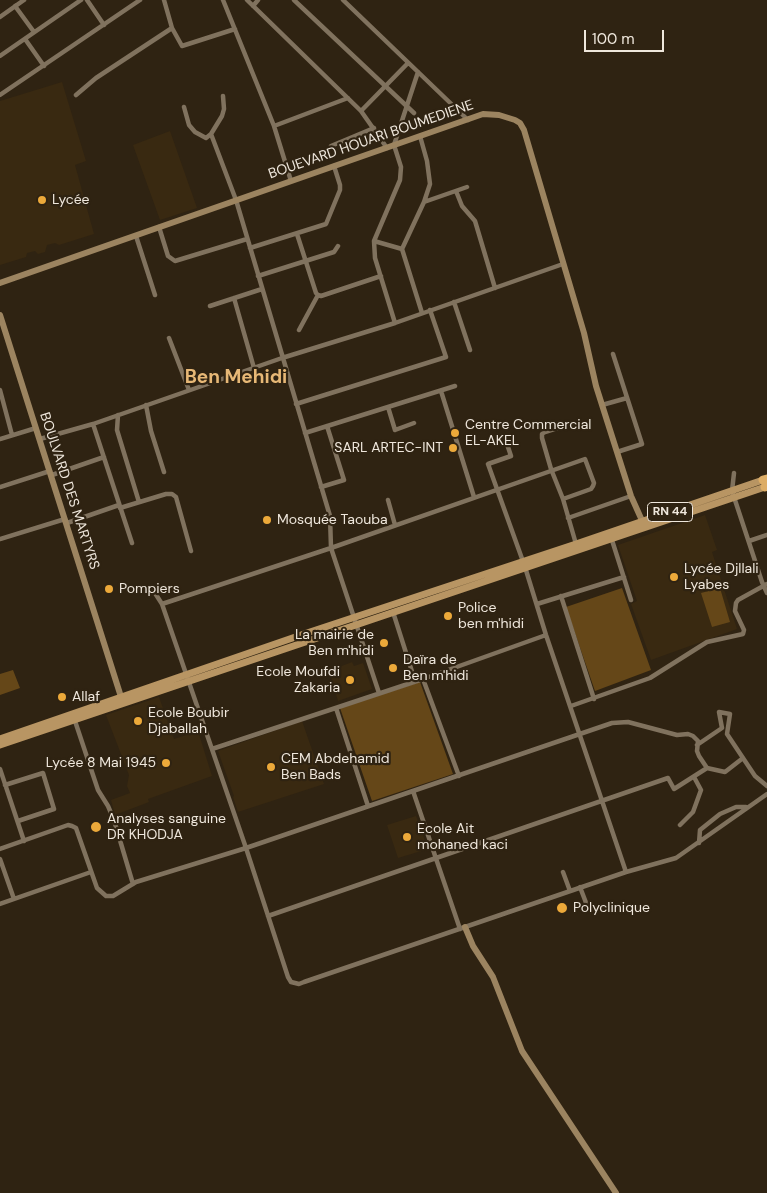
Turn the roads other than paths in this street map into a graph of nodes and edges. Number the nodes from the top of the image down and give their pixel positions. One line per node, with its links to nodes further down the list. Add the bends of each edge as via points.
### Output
1 (24, 0): 11 (street)
2 (81, 0): 17 (street)
3 (87, 0): 14 (street)
4 (140, 0): 14 (street)
5 (164, 0): 15 (street)
6 (223, 0): 16 (street)
7 (247, 0): 12 (street)
8 (258, 0): 12 (street)
9 (294, 0): 23 (street)
10 (343, 0): 20 (street)
11 (15, 6): 13 (street); 17 (street)
12 (253, 6): 27 (street)
13 (0, 16)
14 (104, 25): 21 (street)
15 (172, 28): 16 (street, via 182,46); 25 (street)
16 (235, 29): 33 (street)
17 (34, 32): 18 (street)
18 (24, 39): 19 (street); 21 (street)
19 (0, 56)
20 (408, 63): 22 (street); 23 (street)
21 (44, 66): 24 (street)
22 (418, 72): 28 (street); 32 (street)
23 (385, 86): 28 (street); 30 (street)
24 (0, 95)
25 (76, 95)
26 (223, 96): 35 (street, via 224,109)
27 (348, 98): 30 (street); 33 (street)
28 (406, 105): 31 (street); 38 (street)
29 (184, 107): 35 (street, via 189,125 195,132 206,138)
30 (361, 111): 34 (street)
31 (414, 114)
32 (468, 120): 36 (street, BOUEVARD HOUARI BOUMEDIENE); 54 (street, BOUEVARD HOUARI BOUMEDIENE, via 483,114 499,115 520,123)
33 (274, 126): 40 (street)
34 (374, 128): 37 (street); 38 (street)
35 (211, 134): 43 (street)
36 (420, 136): 38 (street, BOUEVARD HOUARI BOUMEDIENE); 44 (street, via 430,177)
37 (331, 146)
38 (391, 146): 39 (street, BOUEVARD HOUARI BOUMEDIENE); 49 (street, via 401,167 400,180)
39 (334, 166): 40 (street, BOUEVARD HOUARI BOUMEDIENE); 46 (street, via 340,190 328,221)
40 (291, 181): 43 (street, BOUEVARD HOUARI BOUMEDIENE)
41 (467, 187): 42 (street)
42 (456, 191): 44 (street); 58 (street, via 462,206 475,222)
43 (236, 200): 45 (street, BOUEVARD HOUARI BOUMEDIENE); 48 (street)
44 (424, 202): 52 (street)
45 (160, 227): 47 (street, BOUEVARD HOUARI BOUMEDIENE); 48 (street, via 168,256 175,261)
46 (297, 234): 51 (street); 53 (street)
47 (136, 236): 57 (street, BOUEVARD HOUARI BOUMEDIENE); 60 (street)
48 (247, 239): 51 (street)
49 (374, 241): 52 (street); 56 (street)
50 (338, 246): 53 (street, via 334,252)
51 (250, 248): 55 (street)
52 (402, 249): 66 (street)
53 (306, 260): 55 (street); 61 (street)
54 (563, 264): 58 (street); 82 (street, BOUEVARD HOUARI BOUMEDIENE)
55 (258, 276): 59 (street)
56 (381, 276): 61 (street); 68 (street)
57 (0, 283)
58 (495, 288): 63 (street)
59 (262, 289): 62 (street); 74 (street)
60 (155, 295)
61 (318, 295): 70 (street)
62 (234, 298): 64 (street); 75 (street)
63 (454, 302): 65 (street); 72 (street)
64 (210, 306)
65 (430, 310): 66 (street); 81 (street, via 446,357)
66 (422, 313): 68 (street)
67 (0, 315): 69 (street, BOULVARD DES MARTYRS)
68 (395, 322): 74 (street)
69 (2, 328): 91 (street, BOULVARD DES MARTYRS)
70 (299, 330)
71 (170, 338): 78 (street)
72 (470, 350)
73 (613, 354): 80 (street)
74 (282, 358): 75 (street); 81 (street)
75 (254, 368): 78 (street)
76 (455, 386): 79 (street)
77 (0, 390): 84 (street)
78 (189, 390): 83 (street)
79 (442, 391): 85 (street); 109 (street)
80 (627, 398): 82 (street); 97 (street, via 642,444)
81 (296, 404): 92 (street)
82 (602, 405): 97 (street, BOUEVARD HOUARI BOUMEDIENE)
83 (146, 406): 86 (street); 100 (street)
84 (2, 407): 93 (street)
85 (388, 407): 87 (street, via 395,430); 90 (street)
86 (118, 415): 89 (street); 112 (street, via 117,430)
87 (414, 423)
88 (573, 423): 99 (street, via 542,434)
89 (93, 424): 95 (street); 98 (street)
90 (327, 426): 92 (street); 105 (street, via 344,480)
91 (36, 428): 93 (street); 95 (street, BOULVARD DES MARTYRS)
92 (304, 433): 105 (street)
93 (12, 435): 94 (street)
94 (0, 439)
95 (40, 440): 101 (street, BOULVARD DES MARTYRS)
96 (507, 444): 106 (street, via 511,456 488,464)
97 (617, 452): 108 (street, BOUEVARD HOUARI BOUMEDIENE)
98 (104, 457): 101 (street); 113 (street)
99 (551, 470): 106 (street); 110 (street); 110 (street, via 585,459 593,486)
100 (164, 472)
101 (51, 473): 104 (street); 115 (street, BOULVARD DES MARTYRS)
102 (734, 474): 107 (street)
103 (765, 483): 107 (main road, RN 44)
104 (0, 487)
105 (321, 487): 124 (street, via 330,516)
106 (497, 489): 109 (street); 126 (street)
107 (733, 494): 116 (main road, RN 44); 121 (street)
108 (631, 496): 114 (street); 116 (street, BOUEVARD HOUARI BOUMEDIENE)
109 (474, 497): 117 (street)
110 (563, 498): 114 (street)
111 (388, 500): 117 (street)
112 (139, 502): 113 (street); 125 (street, via 166,494 176,497)
113 (120, 507): 115 (street); 122 (street)
114 (568, 518): 123 (street)
115 (66, 521): 120 (street); 143 (street, BOULVARD DES MARTYRS)
116 (643, 524): 119 (main road, RN 44)
117 (395, 525): 124 (street)
118 (767, 535): 121 (street)
119 (611, 536): 123 (main road, RN 44); 127 (street)
120 (0, 539)
121 (749, 541): 128 (street)
122 (132, 543)
123 (577, 547): 126 (main road, RN 44)
124 (331, 548): 133 (street); 136 (street)
125 (191, 551)
126 (524, 565): 134 (street); 135 (main road, RN 44); 136 (main road, RN 44)
127 (624, 577): 131 (street); 132 (street)
128 (765, 585): 130 (street); 142 (street, via 736,603 735,612 743,634 707,642 650,678)
129 (154, 590): 133 (street)
130 (767, 593)
131 (561, 596): 134 (street); 142 (street)
132 (631, 600)
133 (162, 604): 138 (street)
134 (537, 604): 137 (street)
135 (393, 612): 136 (main road, RN 44); 140 (street)
136 (355, 621): 138 (main road, RN 44); 141 (street)
137 (546, 634): 139 (street); 144 (street)
138 (188, 678): 143 (main road, RN 44); 151 (street)
139 (423, 678): 140 (street); 155 (street)
140 (415, 681): 141 (street)
141 (380, 693): 145 (street)
142 (594, 699): 144 (street)
143 (123, 700): 146 (main road, RN 44); 148 (main road, RN 44)
144 (571, 706): 147 (street)
145 (336, 708): 151 (street); 162 (street)
146 (75, 720): 149 (main road, RN 44); 175 (street, via 98,790 114,820)
147 (580, 734): 150 (street, via 612,723 628,722 677,735 688,734 698,741); 155 (street); 161 (street)
148 (0, 739)
149 (0, 745)
150 (697, 745): 152 (street, via 722,728 719,712 730,714 727,734); 153 (street, via 699,756)
151 (212, 749): 168 (street)
152 (743, 758): 153 (street, via 725,772); 158 (street, via 755,776)
153 (708, 768): 156 (street)
154 (0, 769): 157 (street)
155 (459, 776): 159 (street)
156 (694, 777): 161 (street, via 674,789 668,778); 165 (street, via 701,790 693,812)
157 (6, 785): 164 (street); 164 (street, via 43,773 54,809)
158 (767, 786)
159 (412, 791): 162 (street); 170 (street)
160 (767, 794): 163 (street)
161 (603, 802): 170 (street); 174 (street)
162 (368, 806): 168 (street)
163 (746, 807): 167 (street); 167 (street, via 736,807 720,814 700,830)
164 (18, 821): 166 (street)
165 (680, 825)
166 (24, 841): 169 (street); 172 (street, via 72,826 76,828)
167 (699, 843): 174 (street, via 676,858)
168 (246, 848): 175 (street); 181 (street)
169 (0, 849)
170 (435, 858): 181 (street); 182 (street)
171 (0, 859): 178 (street)
172 (91, 872): 175 (street, via 97,888 106,896 113,896); 178 (street)
173 (563, 872): 177 (street)
174 (626, 872): 176 (street)
175 (133, 884)
176 (580, 887): 177 (street); 180 (street)
177 (570, 891): 182 (street)
178 (14, 899): 179 (street)
179 (0, 904)
180 (588, 908)
181 (268, 916): 182 (street, via 288,977 298,984)
182 (463, 928): 183 (street, via 493,977 522,1051)
183 (616, 1193)

